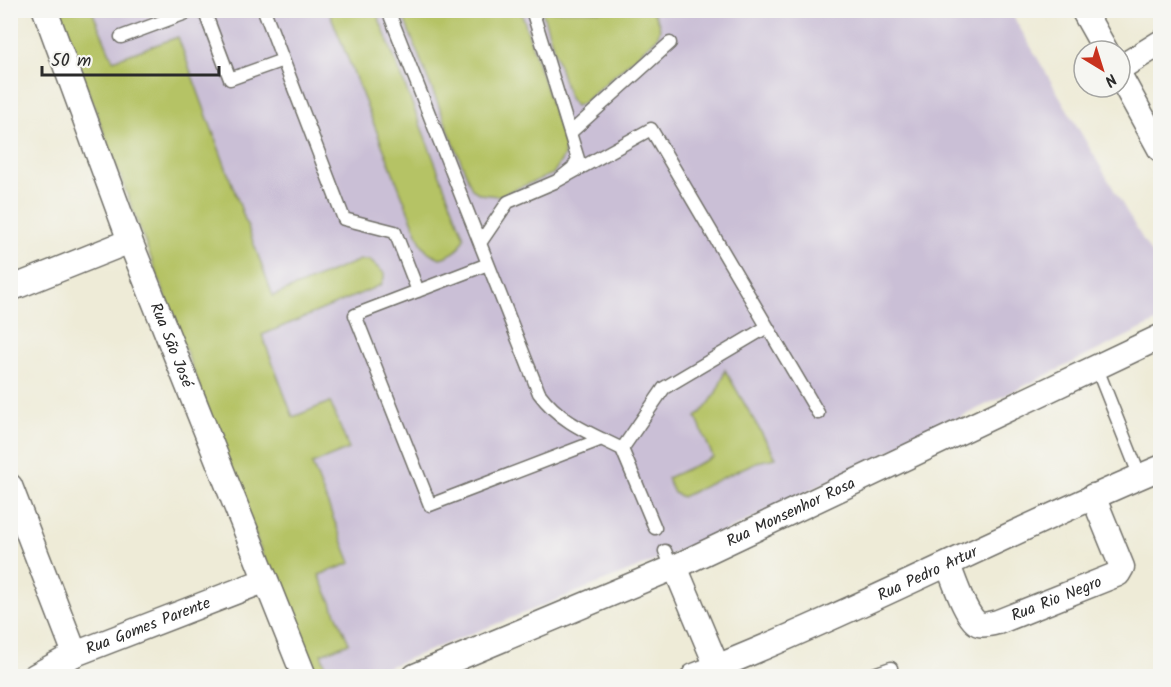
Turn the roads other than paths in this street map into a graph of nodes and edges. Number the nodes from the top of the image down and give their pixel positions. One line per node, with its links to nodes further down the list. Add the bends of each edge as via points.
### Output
1 (45, 10): 18 (street, Rua São José)
2 (194, 10): 8 (lane)
3 (204, 10): 12 (lane, via 230,79)
4 (264, 10): 12 (lane)
5 (388, 10): 19 (lane)
6 (532, 10): 15 (lane)
7 (1083, 10): 9 (street)
8 (121, 37)
9 (1099, 39)
10 (670, 43): 15 (lane)
11 (1161, 43): 13 (street)
12 (283, 60): 22 (lane, via 344,219 395,232)
13 (1132, 61)
14 (1132, 97): 16 (street)
15 (570, 133): 17 (lane, via 578,159)
16 (1161, 149)
17 (557, 181): 19 (lane, via 508,202); 23 (lane, via 651,129)
18 (130, 241): 21 (street); 35 (street, Rua São José)
19 (480, 243): 20 (lane)
20 (488, 264): 22 (lane); 27 (lane, via 539,393 567,422)
21 (10, 289)
22 (418, 291): 27 (lane, via 355,315 430,505)
23 (768, 327): 26 (lane); 28 (lane, via 664,388)
24 (1161, 337): 25 (street, Rua Monsenhor Rosa)
25 (1096, 366): 29 (lane); 33 (street, Rua Monsenhor Rosa)
26 (818, 413)
27 (602, 439): 28 (lane)
28 (622, 449): 32 (lane)
29 (1150, 473): 31 (street, Rua Pedro Artur)
30 (10, 486): 36 (street)
31 (1093, 496): 34 (street, Rua Pedro Artur); 34 (street, Rua Rio Negro, via 1122,567 1118,574 982,625 970,616)
32 (655, 528)
33 (671, 562): 38 (street); 41 (street, Rua Monsenhor Rosa)
34 (948, 565): 38 (street, Rua Pedro Artur)
35 (266, 580): 36 (street, Rua Gomes Parente); 40 (street, Rua São José)
36 (75, 654): 39 (street, Rua Gomes Parente)
37 (891, 668): 43 (lane)
38 (719, 672): 42 (street, Rua Pedro Artur)
39 (35, 676)
40 (304, 676)
41 (415, 676)
42 (694, 676)
43 (868, 676)

